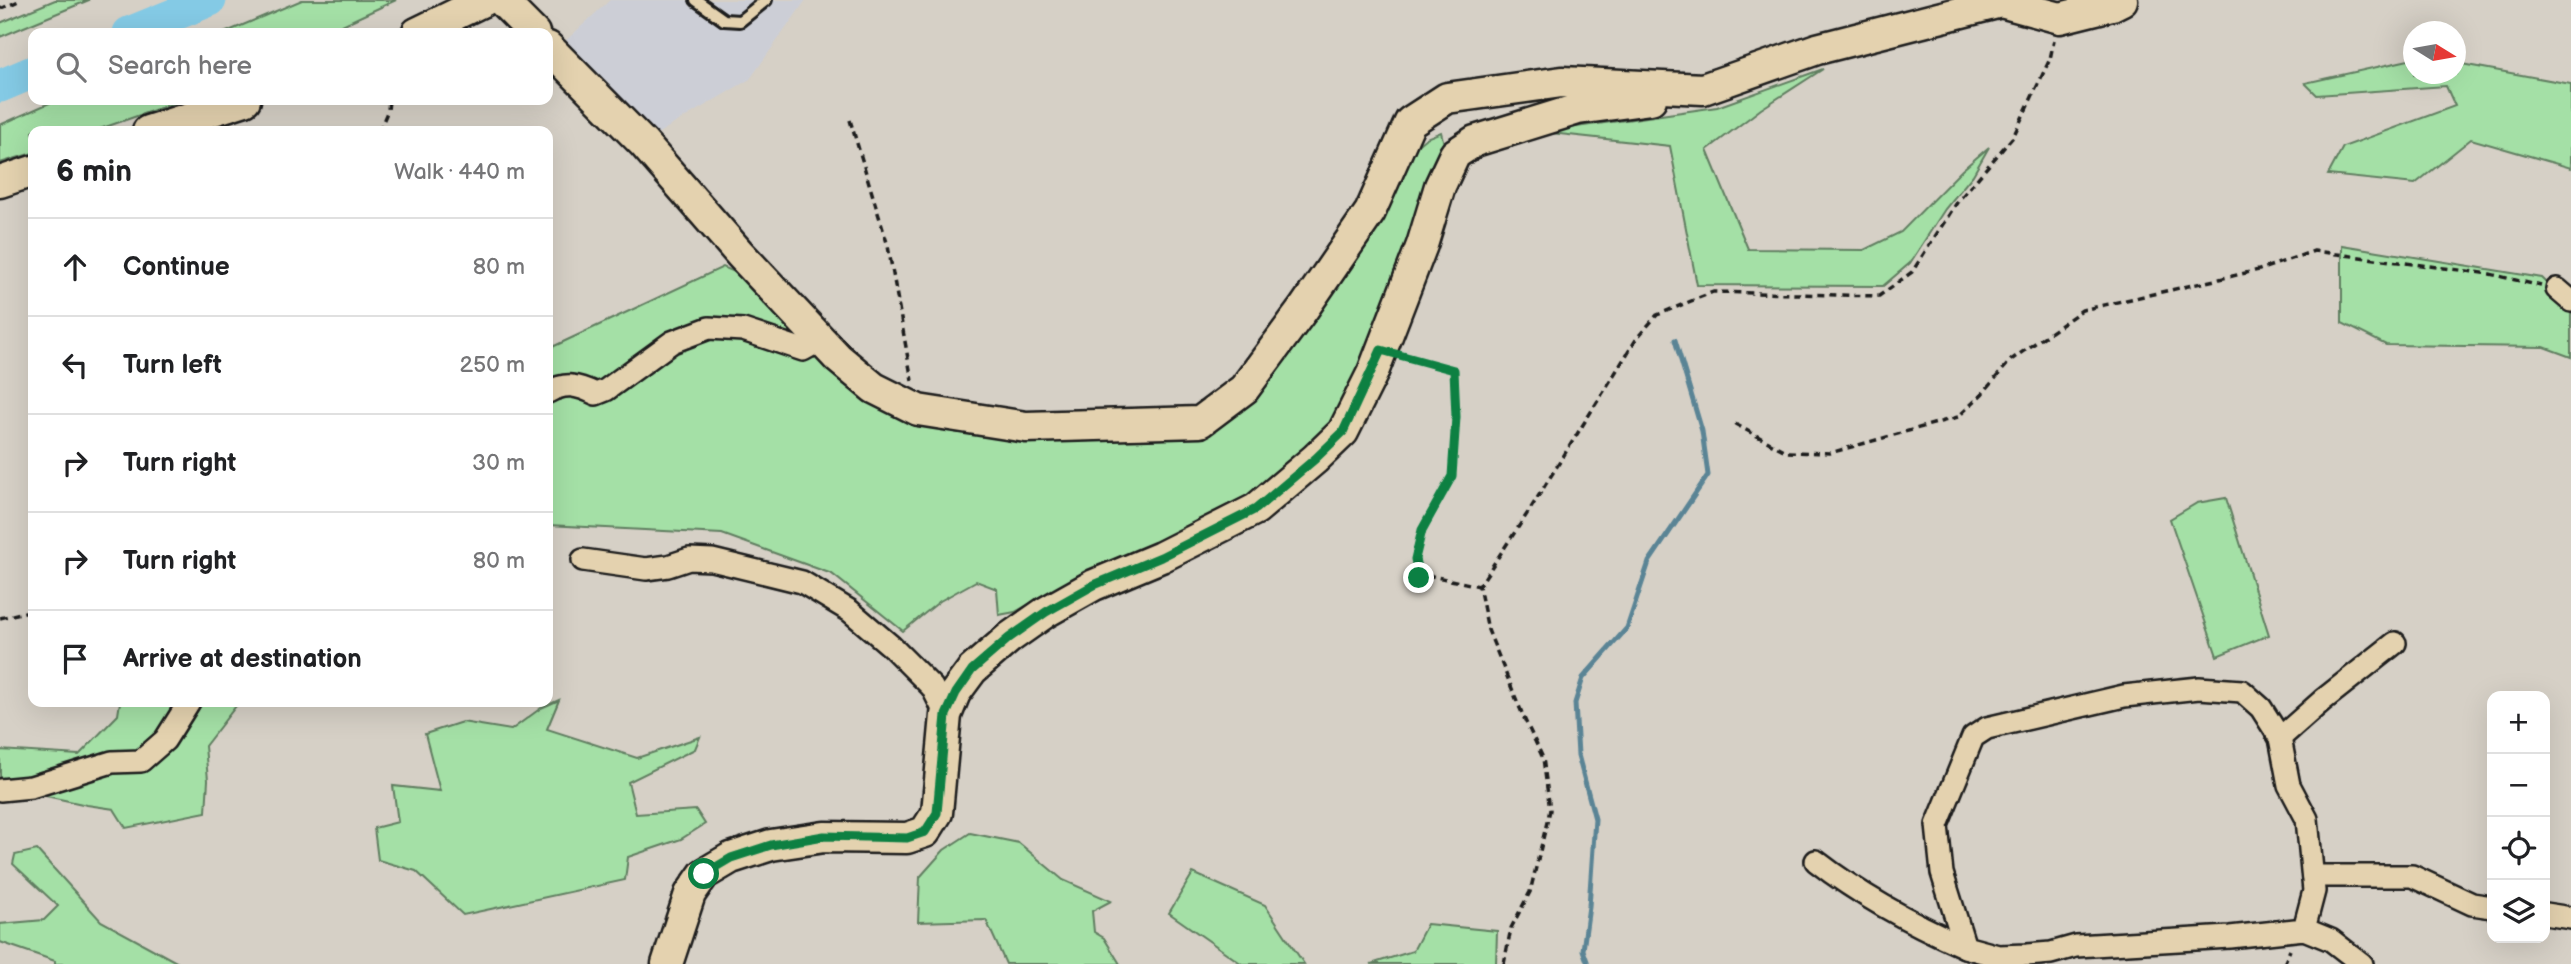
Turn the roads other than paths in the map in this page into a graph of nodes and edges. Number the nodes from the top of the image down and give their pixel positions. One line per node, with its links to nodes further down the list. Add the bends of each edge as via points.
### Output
1 (485, 0): 6 (street)
2 (501, 0): 7 (street)
3 (696, 0): 5 (lane, via 724,20 740,21)
4 (2122, 0): 9 (street, via 2060,18 2001,2 1817,49)
5 (762, 1)
6 (427, 28)
7 (529, 28)
8 (553, 52): 14 (street, via 644,144)
9 (1703, 89): 14 (street, via 1562,82 1447,99 1410,122 1370,212 1304,308 1244,389 1200,422 1026,427 918,410 874,388); 19 (street, via 1578,109 1475,141 1455,154 1381,350 1343,432 1256,509 1094,585 1009,638 972,670)
10 (230, 105): 11 (street)
11 (164, 126)
12 (28, 173): 13 (street)
13 (0, 182)
14 (821, 340): 15 (street, via 803,350 743,330 709,328 672,342 596,394 576,385)
15 (553, 390)
16 (583, 560): 19 (street, via 646,569 689,559 712,560 802,582 850,611 891,646 932,687)
17 (2395, 643): 20 (street)
18 (186, 707): 21 (street, via 165,740 141,761 112,762 31,787)
19 (946, 715): 29 (street, via 937,813 925,832 907,838 824,836 731,858 704,874 690,894)
20 (2280, 738): 23 (street, via 2289,785 2306,819); 28 (street, via 2261,708 2242,691 2199,688 2124,696 1987,728 1973,737 1937,825 1942,873)
21 (0, 790)
22 (1816, 861): 28 (street, via 1839,879)
23 (2313, 876): 24 (street, via 2412,876 2472,904); 27 (street)
24 (2487, 906)
25 (2550, 915): 26 (street)
26 (2571, 918)
27 (2304, 929): 28 (street, via 2076,946 2027,955 1998,956); 30 (street, via 2331,940)
28 (1965, 947)
29 (667, 964)
30 (2362, 964)

